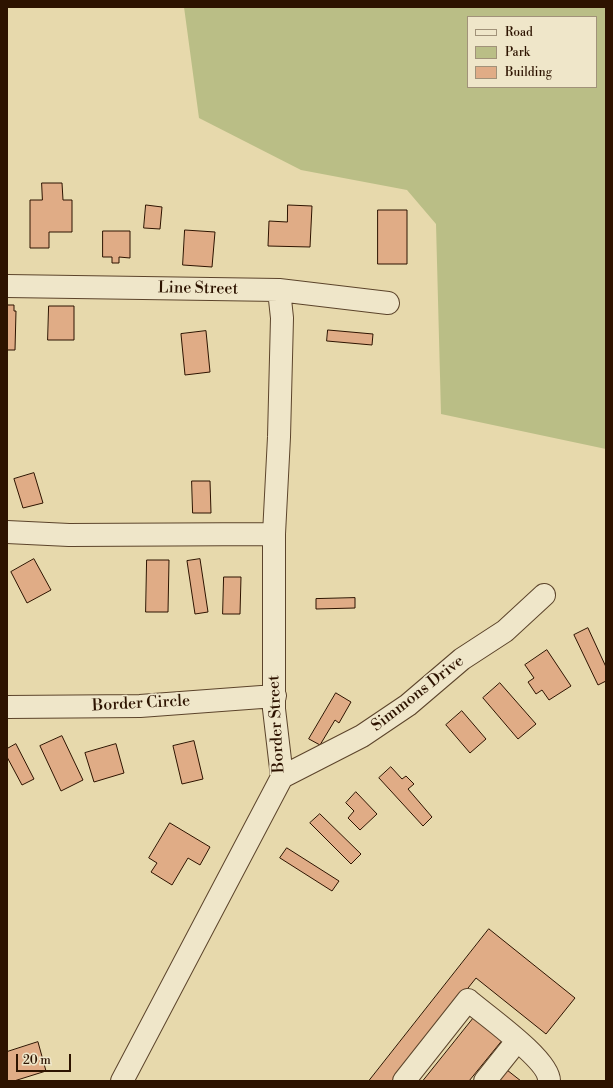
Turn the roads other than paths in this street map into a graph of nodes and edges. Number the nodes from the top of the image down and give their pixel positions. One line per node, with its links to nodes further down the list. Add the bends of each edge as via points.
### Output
1 (7, 286): 2 (street, Line Street)
2 (280, 290): 3 (street, Line Street); 5 (street, Border Street, via 282,318)
3 (388, 303)
4 (7, 532): 5 (street, via 69,535)
5 (274, 534): 7 (street, Border Street)
6 (544, 595): 9 (street, Simmons Drive, via 505,631 462,659 408,705 362,736)
7 (274, 696): 8 (street, Border Circle, via 140,706); 9 (street, Border Street)
8 (7, 707)
9 (282, 777): 11 (street, Border Street)
10 (517, 1041): 12 (street, via 468,1000); 13 (street); 14 (street, via 535,1055 549,1076)
11 (122, 1081)
12 (404, 1081)
13 (485, 1081)
14 (549, 1081)

